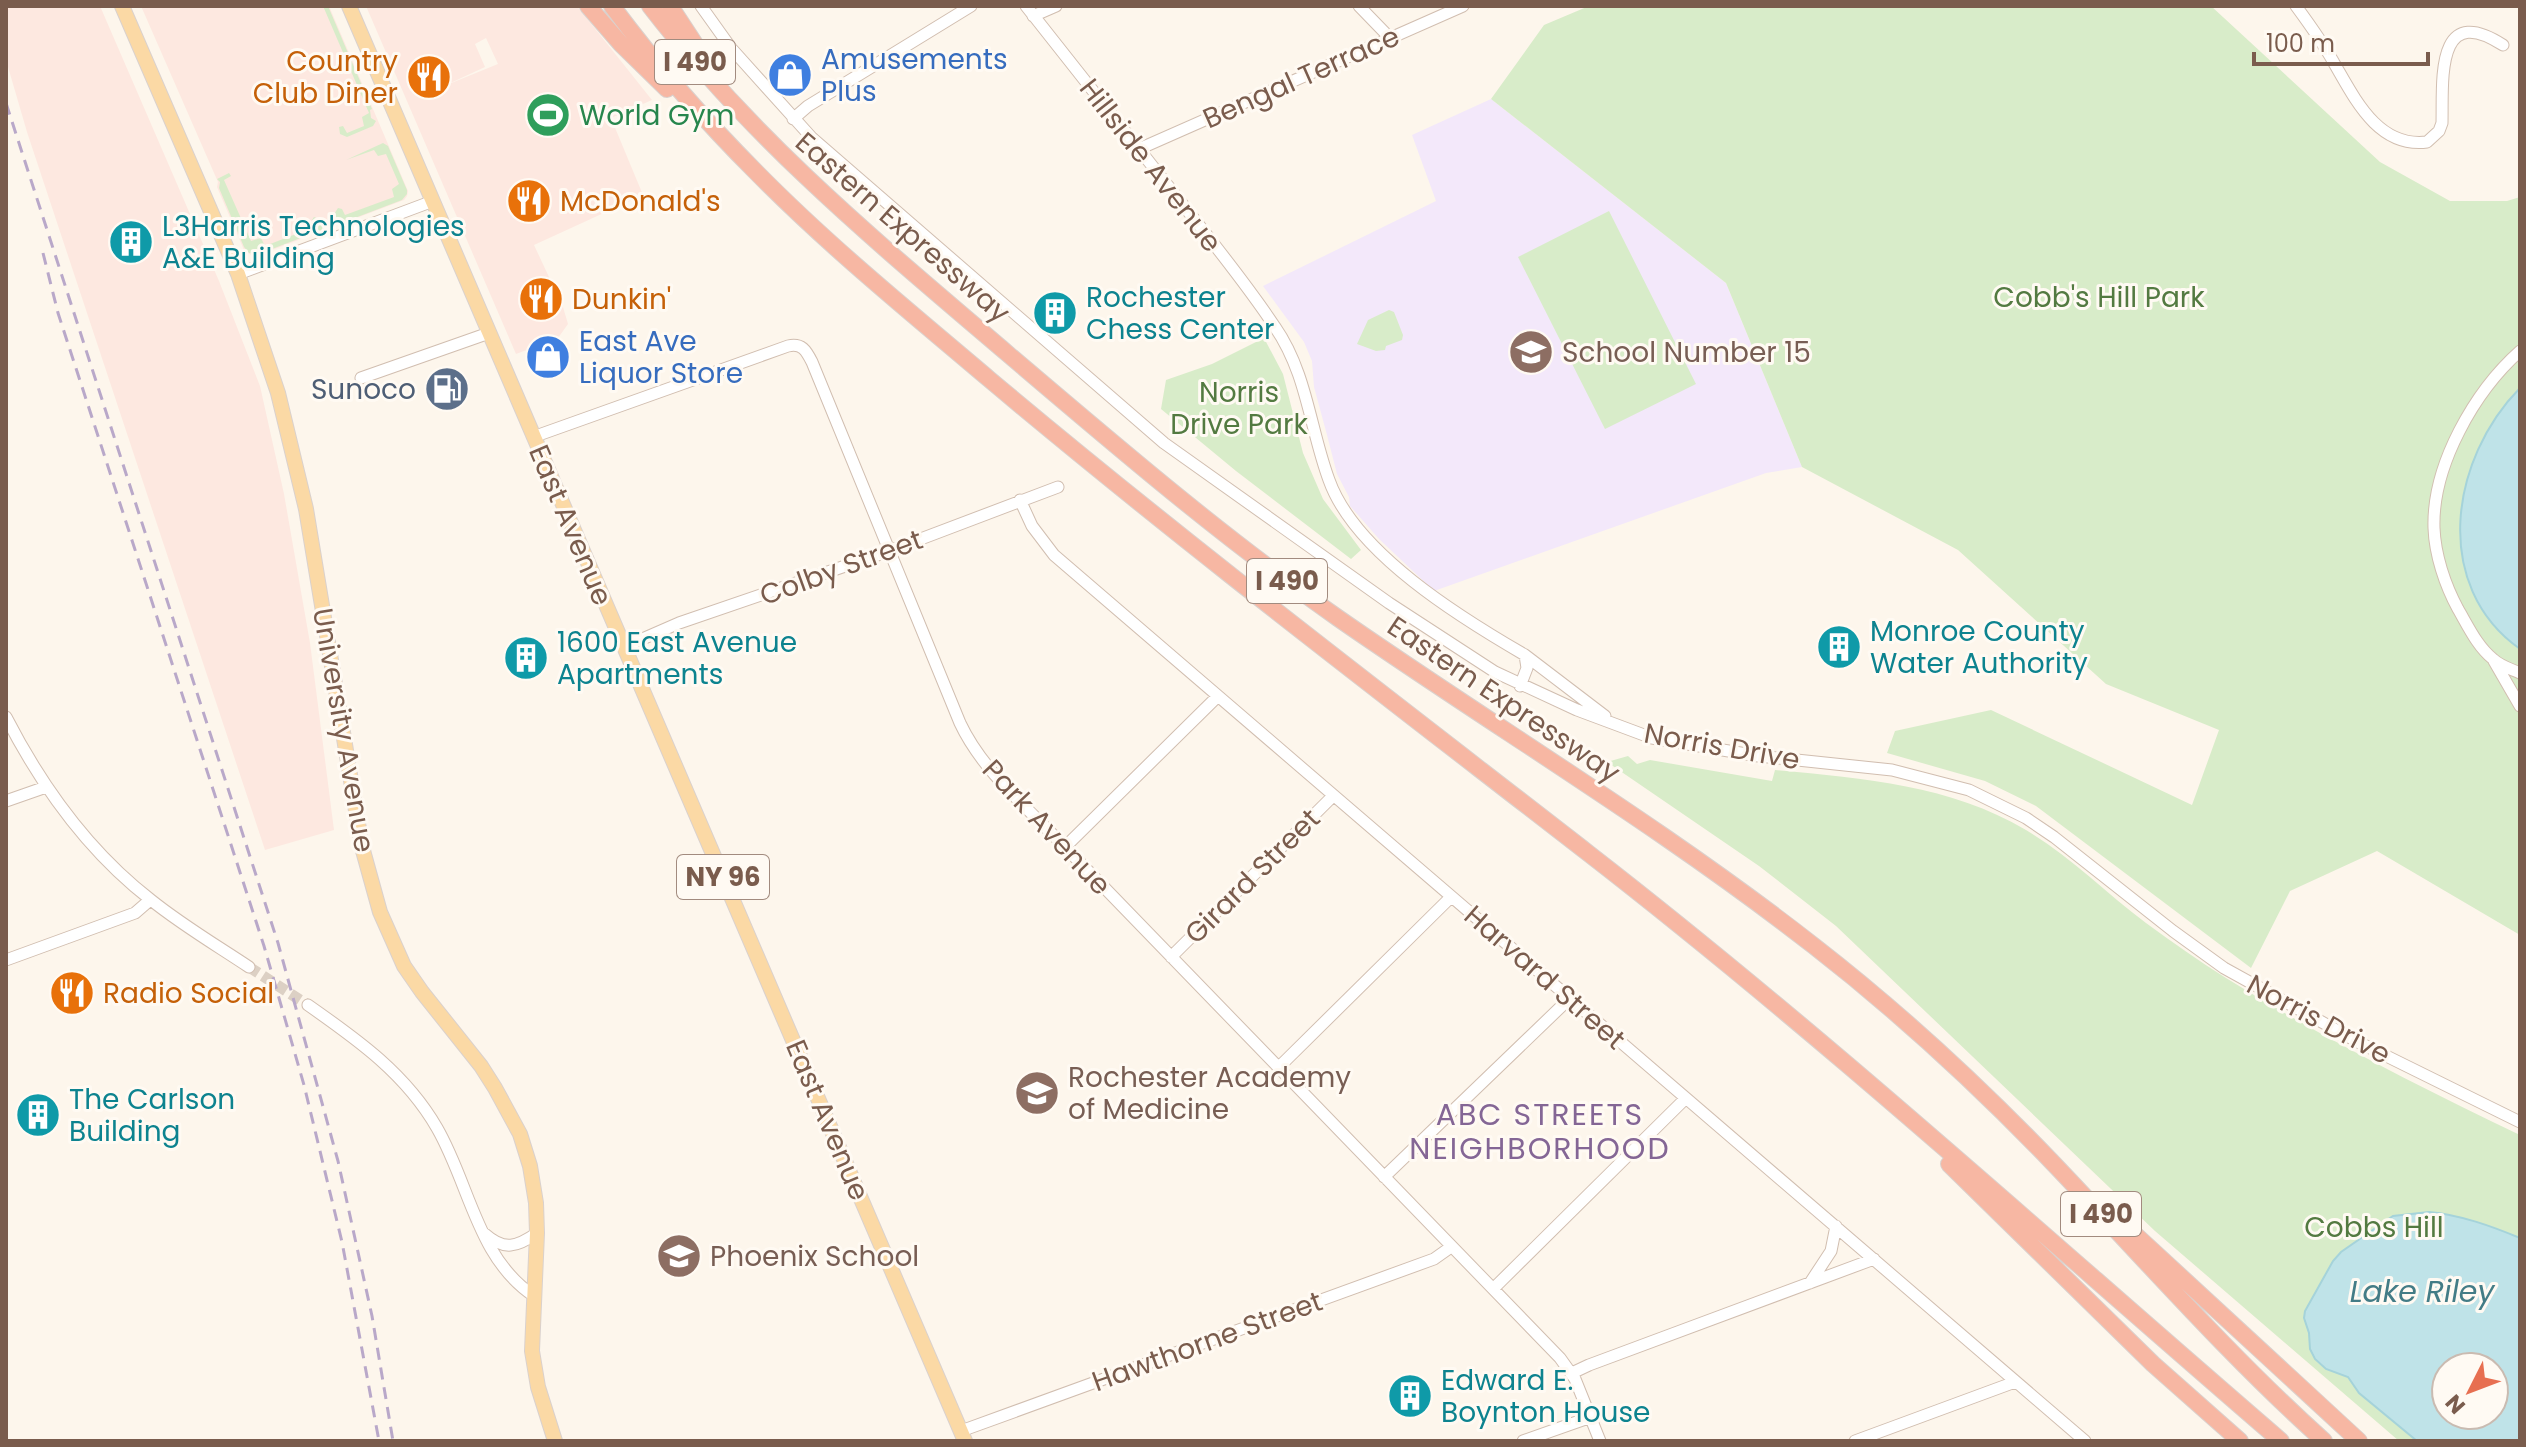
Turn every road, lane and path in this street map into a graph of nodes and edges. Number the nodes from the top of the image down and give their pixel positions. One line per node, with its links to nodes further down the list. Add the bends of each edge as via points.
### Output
1 (122, 6): 21 (main road, University Avenue)
2 (349, 6): 20 (main road, East Avenue / NY 96)
3 (588, 6): 19 (highway, via 631,55)
4 (612, 6): 19 (highway, Eastern Expressway / I 490)
5 (650, 6): 16 (highway, Eastern Expressway / I 490)
6 (670, 6): 16 (highway)
7 (701, 6): 17 (street, Norris Drive)
8 (971, 6): 17 (street)
9 (1056, 6): 13 (street)
10 (1359, 6): 14 (street)
11 (1463, 6): 14 (street, Bengal Terrace)
12 (2296, 6): 15 (street, via 2360,107 2396,139 2427,142 2439,131 2443,60 2459,36 2480,32)
13 (1029, 11): 18 (street, Hillside Avenue)
14 (1390, 38): 18 (street, Bengal Terrace)
15 (2503, 45)
16 (743, 115): 52 (highway, Eastern Expressway / I 490, via 848,218 1186,504 1321,606 1760,905 1893,1011)
17 (793, 119): 33 (street, Norris Drive, via 1164,443 1389,603)
18 (1139, 149): 30 (street, Hillside Avenue, via 1288,347 1330,483 1357,526 1427,593)
19 (757, 174): 50 (highway, Eastern Expressway / I 490, via 1125,493 1650,901)
20 (433, 201): 21 (street); 22 (main road, East Avenue / NY 96)
21 (238, 274): 57 (main road, University Avenue, via 278,393 306,509 362,847 380,912 404,966 481,1066 520,1134 530,1166)
22 (489, 333): 24 (street); 25 (main road, East Avenue / NY 96)
23 (2520, 351): 31 (street, via 2471,407 2450,452 2434,526 2438,561 2455,603)
24 (361, 378)
25 (533, 437): 28 (street, Park Avenue, via 788,346 801,346); 29 (main road, East Avenue / NY 96)
26 (1058, 487): 27 (street, Colby Street)
27 (1020, 500): 28 (street, Colby Street); 34 (street, Harvard Street, via 1054,555)
28 (889, 551): 29 (street, Colby Street); 41 (street, Park Avenue, via 972,745)
29 (624, 647): 66 (main road, East Avenue / NY 96)
30 (1525, 655): 33 (street, via 1527,668); 37 (street, Hillside Avenue)
31 (2494, 660): 32 (street); 35 (street)
32 (2520, 673)
33 (1520, 686): 37 (street, Norris Drive)
34 (1217, 697): 39 (street, Harvard Street); 41 (street)
35 (2520, 706)
36 (6, 717): 38 (street)
37 (1622, 728): 53 (street, Norris Drive, via 1736,753 1892,770 1969,790 2054,837 2224,968)
38 (46, 787): 40 (street); 43 (street, via 93,846)
39 (1333, 796): 42 (street, Harvard Street); 44 (street, Girard Street)
40 (6, 801)
41 (1065, 847): 44 (street, Park Avenue)
42 (1451, 897): 47 (street, Harvard Street); 49 (street)
43 (150, 900): 45 (street, via 135,913); 46 (street)
44 (1171, 957): 49 (street, Park Avenue)
45 (6, 960)
46 (249, 967)
47 (1569, 999): 51 (street, Harvard Street); 54 (street)
48 (308, 1005): 56 (street, via 375,1053 417,1099 437,1128)
49 (1278, 1068): 54 (street, Park Avenue)
50 (1857, 1073): 72 (highway, via 2142,1353); 73 (highway, Eastern Expressway / I 490)
51 (1686, 1098): 55 (street, Harvard Street); 61 (street)
52 (2003, 1113): 74 (highway, Eastern Expressway / I 490, via 2231,1352); 75 (highway)
53 (2520, 1122)
54 (1384, 1177): 58 (street, Park Avenue)
55 (1836, 1226): 59 (street, Harvard Street); 60 (street, via 1831,1251)
56 (482, 1231): 57 (street, via 506,1246); 62 (street, via 501,1267)
57 (537, 1233): 62 (main road, University Avenue)
58 (1451, 1247): 61 (street, Park Avenue); 66 (street, Hawthorne Street, via 1430,1260)
59 (1874, 1259): 60 (street); 64 (street, Harvard Street)
60 (1810, 1283): 63 (street)
61 (1493, 1289): 63 (street, Park Avenue)
62 (534, 1296): 67 (main road, University Avenue, via 532,1351)
63 (1572, 1373): 65 (street, Park Avenue)
64 (2015, 1382): 70 (street); 71 (street, Harvard Street)
65 (1591, 1417): 68 (street); 69 (street, Park Avenue)
66 (963, 1436)
67 (555, 1441)
68 (1523, 1441)
69 (1600, 1441)
70 (1855, 1441)
71 (2085, 1441)
72 (2240, 1441)
73 (2281, 1441)
74 (2324, 1441)
75 (2359, 1441)

